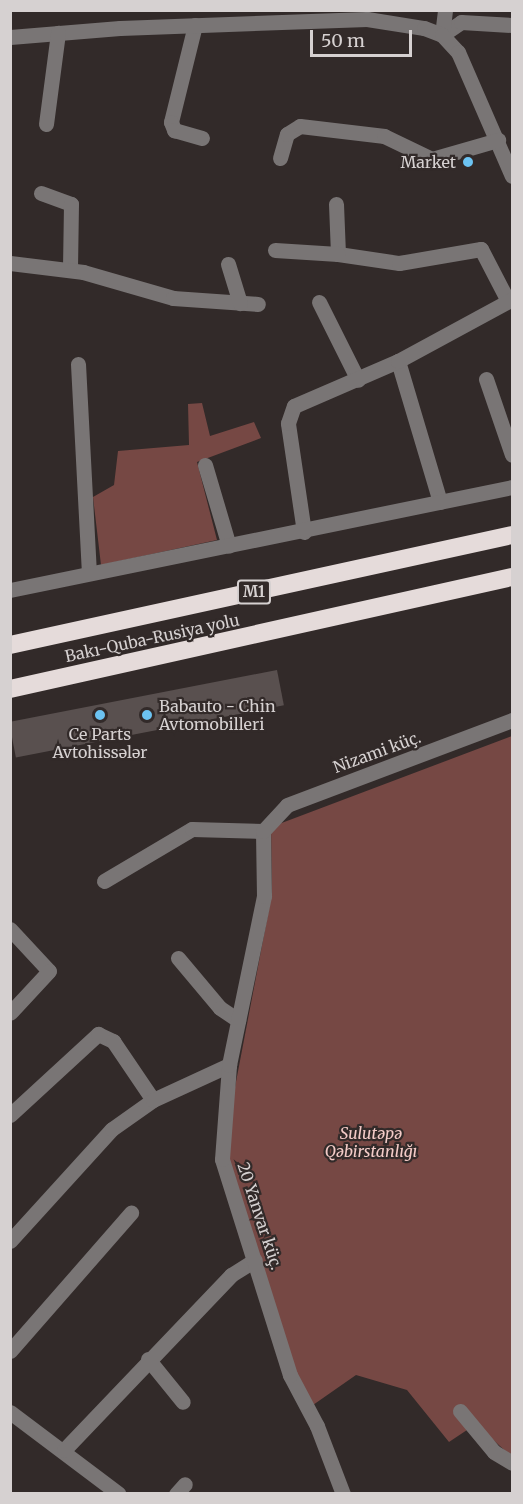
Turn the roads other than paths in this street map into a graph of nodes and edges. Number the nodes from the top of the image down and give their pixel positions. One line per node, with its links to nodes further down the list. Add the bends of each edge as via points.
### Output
1 (445, 10): 8 (street)
2 (367, 15): 3 (street); 8 (street)
3 (264, 16): 5 (street)
4 (486, 17): 6 (street); 8 (street, via 462,22)
5 (195, 25): 7 (street); 11 (street, via 171,122 174,130)
6 (513, 25)
7 (58, 33): 9 (street); 10 (street)
8 (442, 35): 12 (street, via 458,52)
9 (10, 38)
10 (46, 124)
11 (202, 138)
12 (498, 140): 13 (street, via 432,159 384,136 300,126 287,134); 14 (street)
13 (280, 158)
14 (513, 176)
15 (41, 193): 21 (street, via 71,204)
16 (336, 204): 18 (street)
17 (275, 250): 18 (street)
18 (338, 255): 22 (street, via 399,263 481,249)
19 (10, 263): 21 (street)
20 (228, 264): 24 (street)
21 (70, 270): 24 (street, via 173,298)
22 (510, 300): 26 (street)
23 (319, 302): 29 (street)
24 (240, 303): 25 (street)
25 (258, 304)
26 (398, 361): 29 (street); 33 (street)
27 (78, 364): 37 (street)
28 (486, 379): 30 (street)
29 (358, 380): 34 (street, via 302,401 290,413)
30 (513, 455)
31 (204, 465): 36 (street)
32 (513, 487): 33 (street)
33 (440, 502): 34 (street)
34 (304, 532): 36 (street)
35 (513, 535): 40 (highway, Bakı-Quba-Rusiya yolu / M1)
36 (229, 546): 37 (street)
37 (89, 573): 39 (street)
38 (511, 581): 41 (highway, Bakı-Quba-Rusiya yolu)
39 (10, 590)
40 (10, 645)
41 (10, 689)
42 (513, 720): 43 (street, Nizami küç., via 287,805)
43 (263, 831): 44 (street, via 192,829); 48 (street, 20 Yanvar küç., via 261,919)
44 (104, 881)
45 (10, 929): 47 (street, via 48,971)
46 (178, 958): 48 (street, via 220,1008)
47 (10, 1013)
48 (238, 1020): 49 (street, 20 Yanvar küç.)
49 (229, 1065): 50 (street); 54 (street, 20 Yanvar küç., via 222,1159)
50 (153, 1100): 51 (street, via 113,1041 98,1034); 53 (street, via 94,1145)
51 (10, 1115)
52 (131, 1213): 55 (street)
53 (10, 1241)
54 (255, 1260): 56 (street, via 231,1275); 63 (street, 20 Yanvar küç., via 290,1375 321,1435)
55 (10, 1351)
56 (148, 1359): 57 (street); 60 (street)
57 (183, 1402)
58 (460, 1411): 61 (street, via 494,1452)
59 (10, 1412): 60 (street)
60 (64, 1450): 62 (street)
61 (513, 1463)
62 (119, 1494)
63 (343, 1494)

